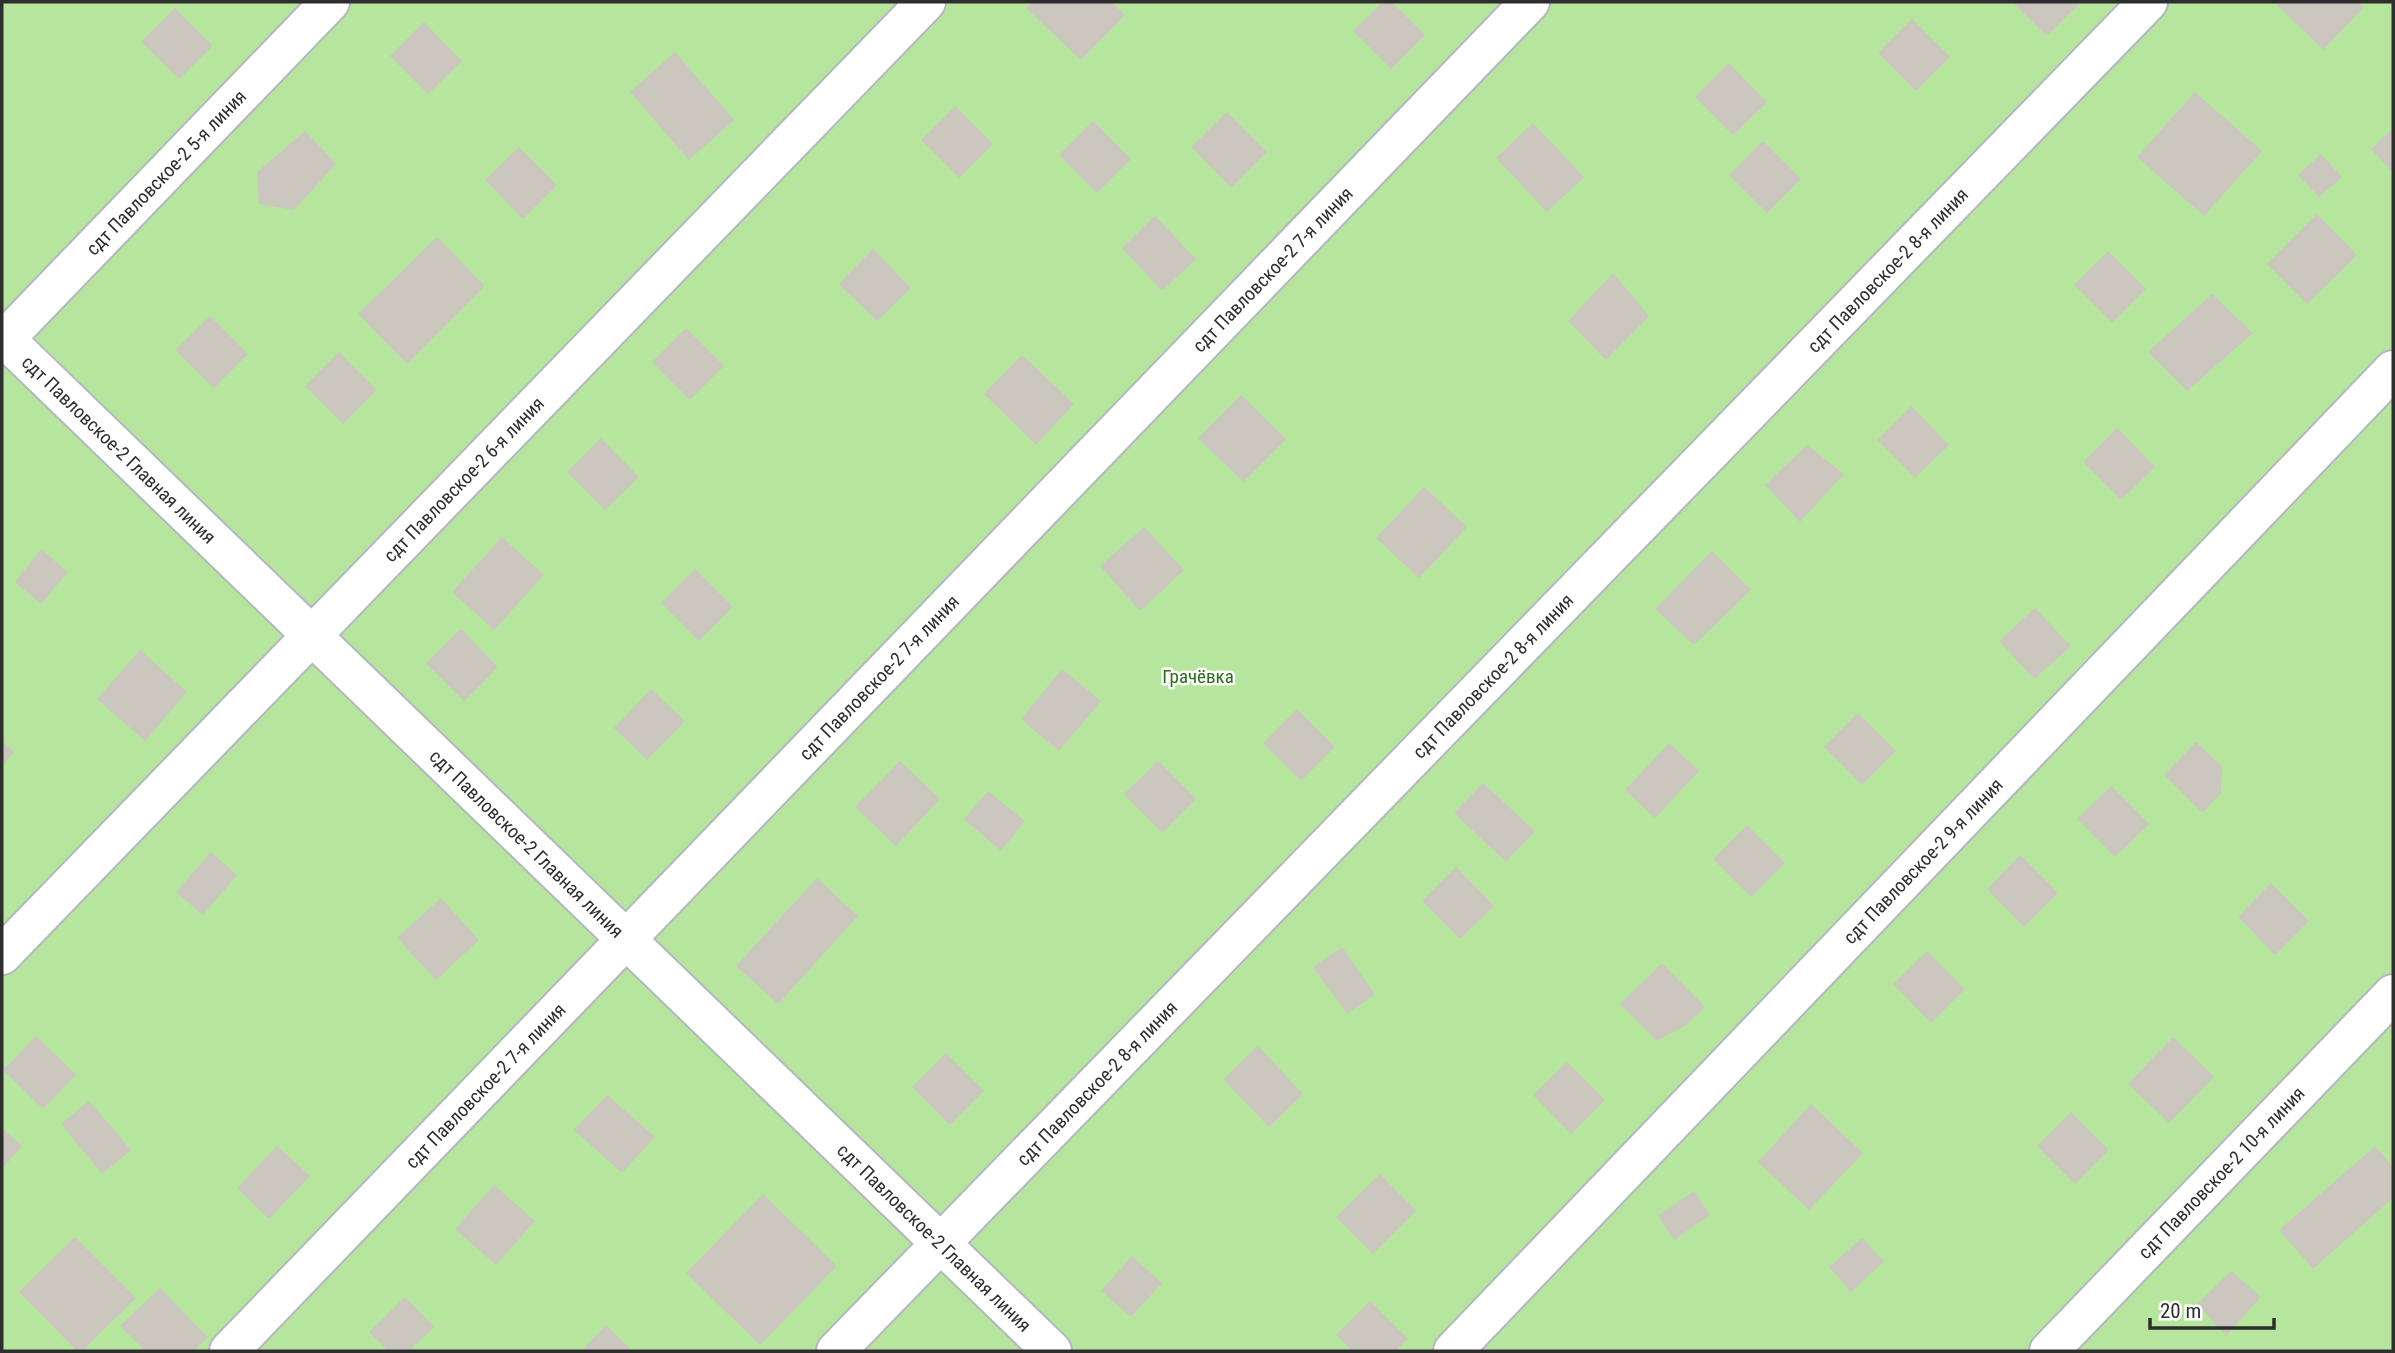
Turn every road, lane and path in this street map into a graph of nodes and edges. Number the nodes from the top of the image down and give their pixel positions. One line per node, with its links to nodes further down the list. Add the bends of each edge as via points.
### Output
1 (330, 2): 5 (street, сдт Павловское-2 5-я линия)
2 (926, 2): 7 (street, сдт Павловское-2 6-я линия)
3 (1530, 2): 8 (street, сдт Павловское-2 7-я линия)
4 (2148, 2): 11 (street, сдт Павловское-2 8-я линия)
5 (3, 339): 7 (street, сдт Павловское-2 Главная линия)
6 (2393, 370): 15 (street, сдт Павловское-2 9-я линия)
7 (311, 635): 8 (street, сдт Павловское-2 Главная линия); 9 (street, сдт Павловское-2 6-я линия)
8 (626, 939): 11 (street, сдт Павловское-2 Главная линия); 12 (street, сдт Павловское-2 7-я линия)
9 (2, 955)
10 (2393, 994): 16 (street, сдт Павловское-2 10-я линия)
11 (940, 1243): 13 (street, сдт Павловское-2 8-я линия); 14 (street, сдт Павловское-2 Главная линия)
12 (229, 1351)
13 (836, 1351)
14 (1052, 1351)
15 (1453, 1351)
16 (2049, 1351)

